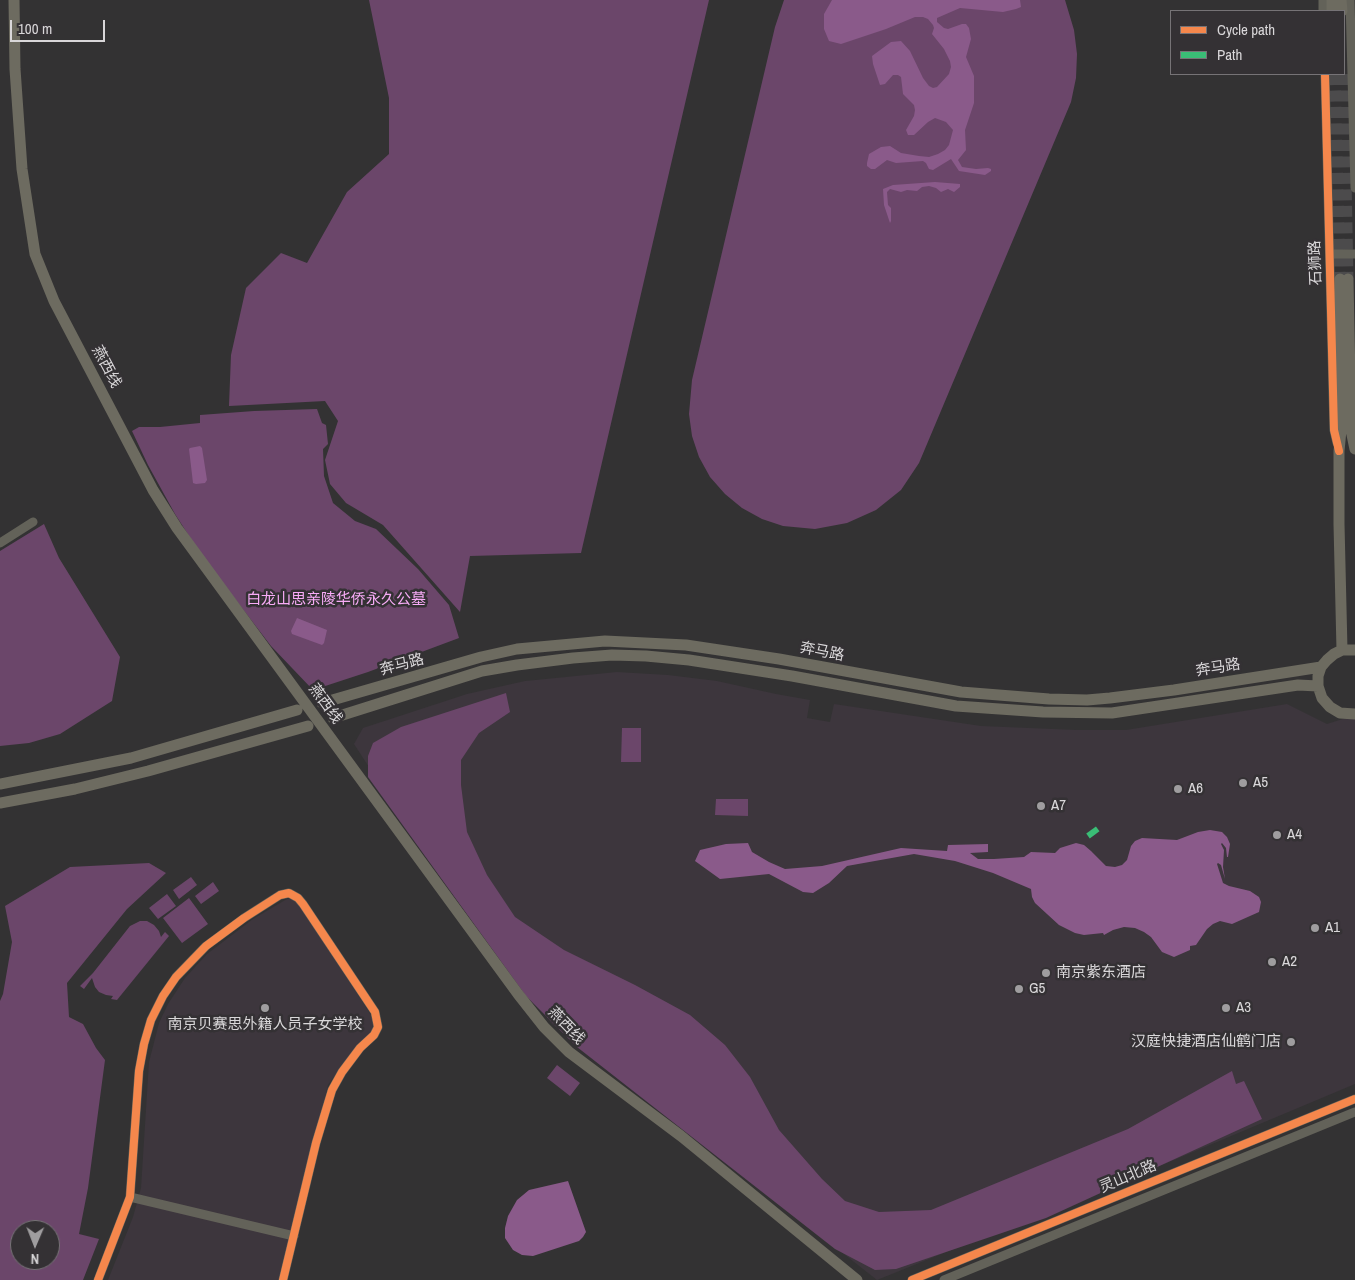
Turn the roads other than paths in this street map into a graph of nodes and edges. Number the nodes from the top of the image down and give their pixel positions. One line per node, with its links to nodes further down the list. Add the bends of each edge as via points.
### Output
1 (14, 0): 29 (main road, 燕西线, via 22,169 35,254 59,310 153,490 177,528 544,1027 569,1052 681,1136)
2 (1350, 0): 3 (street)
3 (1348, 71): 5 (street)
4 (1325, 75): 6 (street, 石狮路)
5 (1355, 188)
6 (1330, 254): 7 (street); 9 (street, 石狮路, via 1334,430)
7 (1355, 254)
8 (1355, 449): 9 (main road, 石狮路, via 1351,430 1344,279)
9 (1339, 451): 12 (main road, 石狮路)
10 (33, 522): 11 (street)
11 (0, 543)
12 (1342, 650): 13 (main road); 14 (main road)
13 (1355, 650)
14 (1321, 668): 15 (main road); 16 (main road, 奔马路, via 1110,698 1049,699 961,692 686,645 605,641 517,649)
15 (1318, 686): 18 (main road, via 1330,707); 19 (main road, 奔马路, via 1298,685 1112,713 1042,712 956,706 689,660 612,655 482,671)
16 (322, 703)
17 (296, 710): 21 (main road, via 131,758)
18 (1355, 714)
19 (333, 718)
20 (308, 726): 22 (main road, via 148,772)
21 (0, 784)
22 (0, 803)
23 (1355, 1099): 30 (street, 灵山北路)
24 (1355, 1112): 31 (street, 灵山北路)
25 (130, 1197): 26 (street); 26 (street, via 139,1071 151,1020 163,996 176,977 206,946 280,895 289,893 303,904 375,1012 378,1027 347,1064 332,1090); 27 (street)
26 (294, 1236): 28 (street)
27 (98, 1280)
28 (283, 1280)
29 (857, 1280)
30 (912, 1280)
31 (944, 1280)

